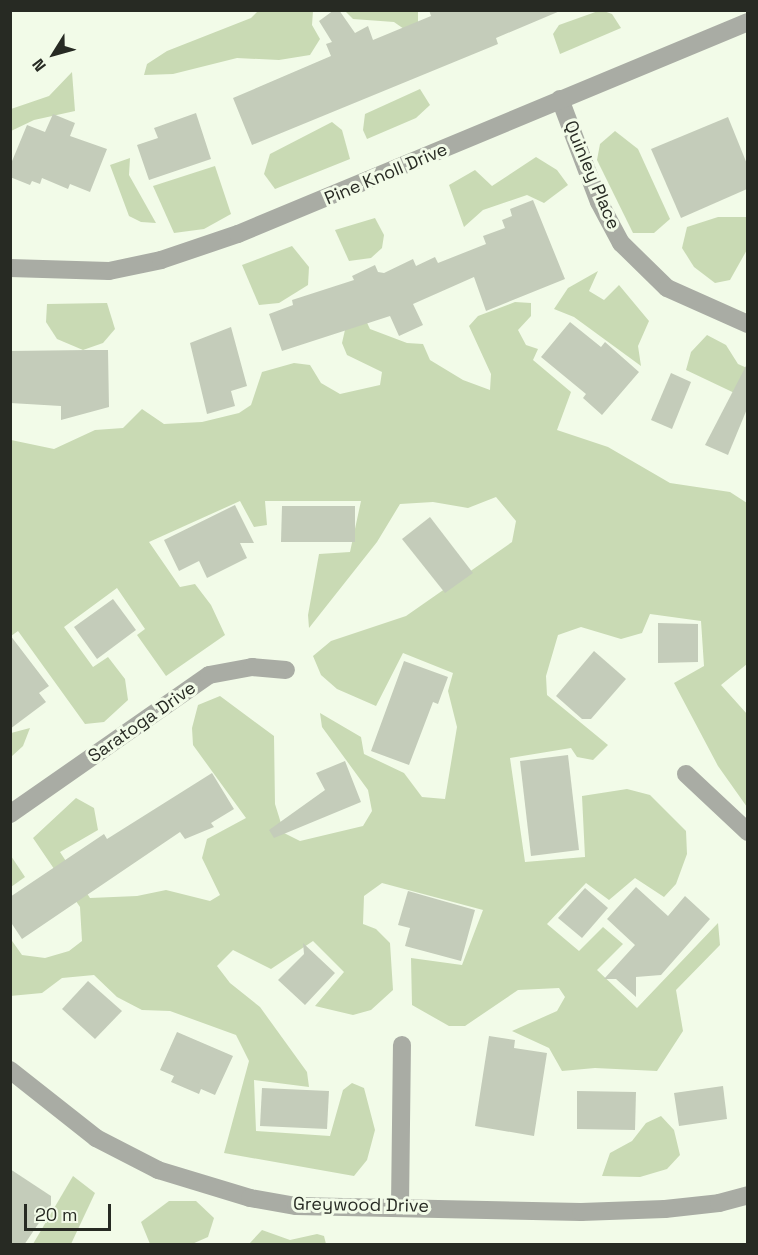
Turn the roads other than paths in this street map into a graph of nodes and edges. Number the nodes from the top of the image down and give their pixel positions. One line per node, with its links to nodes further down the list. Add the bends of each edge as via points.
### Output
1 (747, 22): 2 (street, Pine Knoll Drive)
2 (560, 99): 3 (street, Pine Knoll Drive, via 297,213 161,260 109,271); 4 (street, Quinley Place, via 599,202 621,243 667,288)
3 (10, 268)
4 (747, 324)
5 (286, 670): 7 (street, Saratoga Drive, via 252,667 209,675)
6 (686, 774): 8 (street)
7 (10, 814)
8 (747, 832)
9 (402, 1045): 12 (street)
10 (10, 1070): 12 (street, Greywood Drive, via 96,1138 158,1170 232,1195 296,1206)
11 (747, 1195): 12 (street, Greywood Drive, via 719,1203 665,1209 581,1212)
12 (400, 1206)

